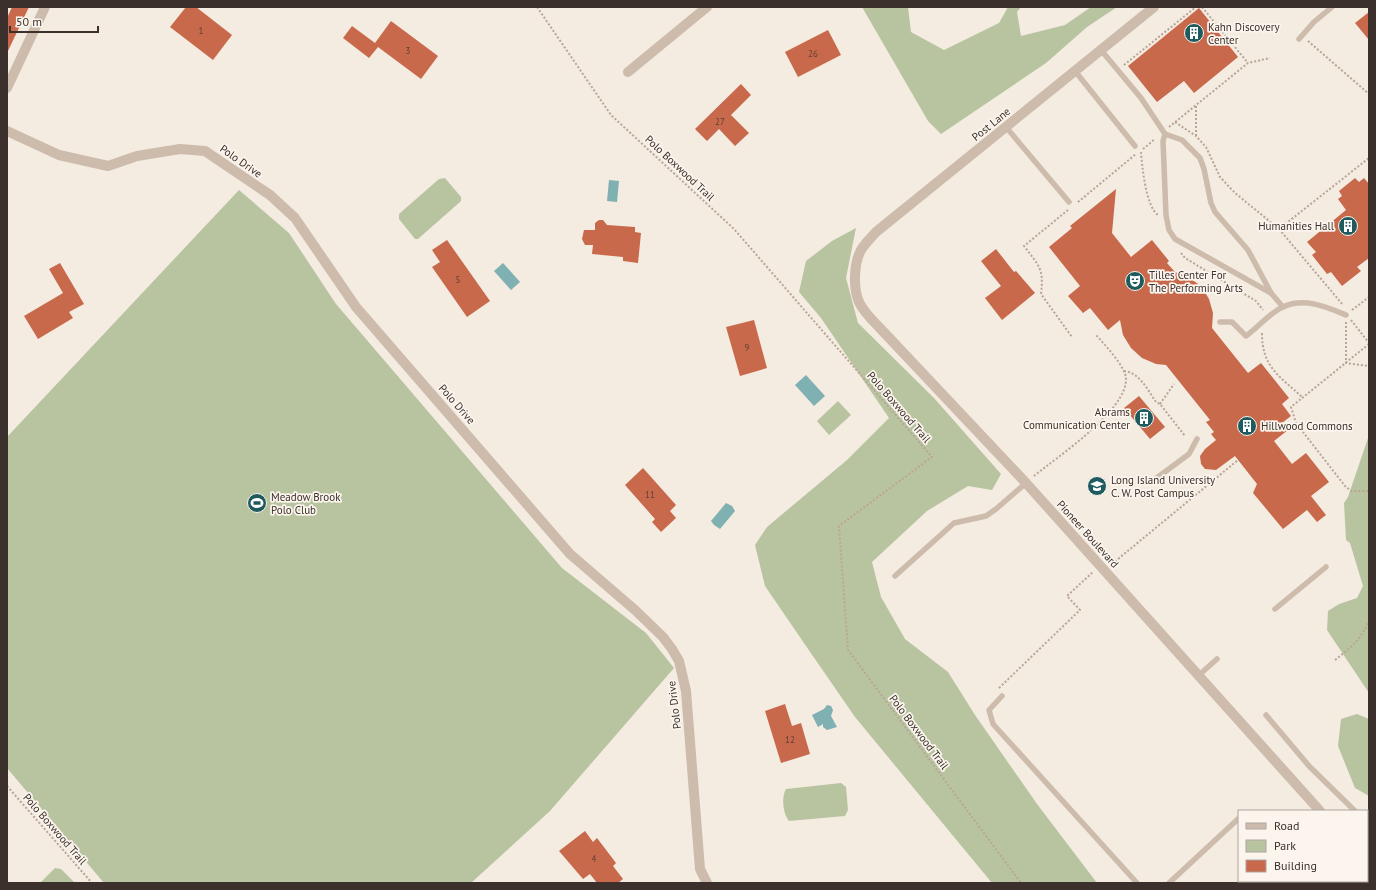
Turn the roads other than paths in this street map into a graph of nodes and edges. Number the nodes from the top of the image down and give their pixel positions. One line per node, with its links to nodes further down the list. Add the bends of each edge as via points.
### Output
1 (45, 7): 9 (street)
2 (707, 7): 8 (street)
3 (1154, 7): 6 (street, Post Lane)
4 (1332, 7): 5 (lane, via 1314,22)
5 (1301, 38)
6 (1101, 50): 7 (street, Post Lane); 12 (lane, via 1141,98)
7 (1075, 71): 10 (street, Post Lane); 13 (lane)
8 (628, 72)
9 (7, 88)
10 (1006, 127): 14 (lane); 15 (street, Post Lane, via 876,232 860,252)
11 (7, 131): 33 (street, Polo Drive, via 59,155 108,166 137,156 173,150 195,149 205,152 218,158 270,195 295,218 356,307 570,554 635,610 672,649 686,691 700,869)
12 (1164, 133): 16 (lane, via 1182,140 1200,158 1215,212 1248,250); 16 (lane, via 1166,215 1169,230 1175,239)
13 (1135, 146)
14 (1069, 202)
15 (856, 269): 22 (street, Pioneer Boulevard, via 858,301 864,310)
16 (1271, 293): 17 (lane)
17 (1283, 307): 18 (lane, via 1303,302); 19 (lane, via 1246,336 1232,322)
18 (1348, 314)
19 (1220, 322)
20 (1197, 439): 21 (lane, via 1189,454)
21 (1154, 480)
22 (1026, 483): 24 (lane, via 986,516 954,523); 27 (street, Pioneer Boulevard)
23 (1326, 567): 25 (lane)
24 (895, 576)
25 (1275, 609)
26 (1217, 659): 27 (lane)
27 (1199, 675): 30 (street, Pioneer Boulevard)
28 (1002, 696): 34 (lane, via 989,710 993,724)
29 (1266, 715): 31 (lane, via 1309,766)
30 (1319, 810)
31 (1354, 810)
32 (1238, 818): 35 (lane)
33 (707, 883)
34 (1137, 883)
35 (1169, 883)

